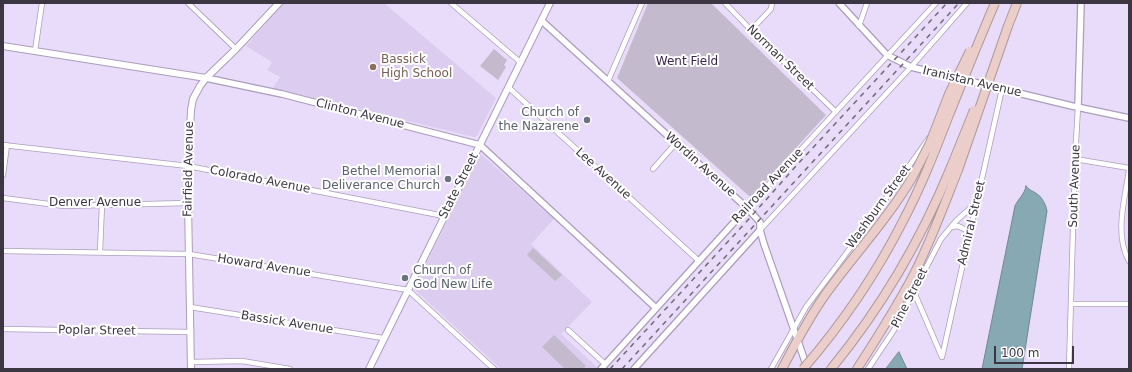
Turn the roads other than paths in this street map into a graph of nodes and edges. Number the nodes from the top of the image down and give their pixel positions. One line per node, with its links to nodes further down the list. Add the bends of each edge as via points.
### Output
1 (42, 3): 22 (street)
2 (188, 3): 21 (street)
3 (278, 3): 21 (main road, Fairfield Avenue)
4 (451, 3): 24 (street)
5 (550, 3): 16 (main road, State Street)
6 (642, 3): 28 (street)
7 (725, 3): 19 (street, Norman Street)
8 (772, 3): 19 (street, via 771,9)
9 (839, 3): 17 (street, Iranistan Avenue)
10 (868, 3): 17 (street)
11 (936, 3): 23 (street, Railroad Avenue)
12 (967, 3): 25 (street, Railroad Avenue)
13 (994, 3): 67 (highway, bridge, via 955,81 912,178 817,306); 77 (highway, bridge, via 927,171 902,222 864,288)
14 (1017, 3): 18 (highway)
15 (1081, 3): 31 (street, South Avenue)
16 (542, 20): 24 (main road, State Street); 28 (street, Wordin Avenue)
17 (859, 26): 23 (street, Iranistan Avenue)
18 (1008, 26): 79 (highway, bridge, via 952,167 928,218 884,295 860,332); 80 (highway, bridge, via 958,170 930,240 913,276)
19 (751, 30): 32 (street, Norman Street)
20 (3, 46): 22 (main road, Clinton Avenue)
21 (236, 48): 26 (main road, Fairfield Avenue)
22 (35, 51): 26 (main road, Clinton Avenue)
23 (887, 55): 25 (street, Iranistan Avenue); 32 (street, Railroad Avenue)
24 (520, 62): 29 (main road, State Street)
25 (911, 67): 27 (street, Iranistan Avenue); 49 (street, Railroad Avenue)
26 (206, 78): 36 (street, Clinton Avenue, via 282,94); 38 (main road, Fairfield Avenue, via 193,100)
27 (955, 78): 30 (street, Iranistan Avenue); 62 (street, Washburn Street, via 928,139 806,307)
28 (608, 81): 34 (street, Wordin Avenue)
29 (508, 87): 36 (main road, State Street); 54 (street, Lee Avenue)
30 (1002, 89): 31 (street, Iranistan Avenue); 43 (street, Admiral Street)
31 (1078, 107): 33 (street, Iranistan Avenue); 37 (street, South Avenue)
32 (836, 112): 46 (street, Railroad Avenue)
33 (1129, 118)
34 (676, 143): 39 (street); 46 (street, Wordin Avenue)
35 (5, 145): 38 (street, Colorado Avenue); 41 (street)
36 (480, 145): 47 (main road, State Street); 61 (street, Clinton Avenue)
37 (1075, 160): 40 (street); 58 (street, South Avenue)
38 (188, 166): 44 (main road, Fairfield Avenue); 47 (street, Colorado Avenue)
39 (652, 169)
40 (1129, 169): 55 (street, via 1122,215 1123,246)
41 (3, 175)
42 (3, 198): 45 (street, Denver Avenue, via 64,206)
43 (976, 202): 48 (street, Pine Street); 50 (street, Admiral Street)
44 (188, 203): 45 (street, Denver Avenue); 53 (main road, Fairfield Avenue)
45 (102, 204): 52 (street)
46 (747, 208): 49 (street, Wordin Avenue, via 760,222); 54 (street, Railroad Avenue)
47 (444, 216): 56 (main road, State Street)
48 (952, 227): 50 (street, via 958,226); 57 (street, Pine Street, via 942,239)
49 (760, 230): 62 (street, Wordin Avenue); 74 (street, Railroad Avenue)
50 (970, 232): 57 (street, Admiral Street, via 942,357)
51 (3, 251): 52 (street, Howard Avenue)
52 (100, 252): 53 (street, Howard Avenue)
53 (189, 254): 56 (street, Howard Avenue); 60 (main road, Fairfield Avenue)
54 (699, 261): 61 (street, Railroad Avenue)
55 (1129, 261)
56 (408, 290): 66 (main road, State Street); 72 (street)
57 (914, 292): 81 (street, Pine Street, via 894,330)
58 (1071, 304): 59 (street); 82 (street, South Avenue)
59 (1129, 304)
60 (190, 307): 65 (main road, Fairfield Avenue); 66 (street, Bassick Avenue)
61 (656, 308): 68 (street, Railroad Avenue)
62 (794, 329): 67 (street, Wordin Avenue); 75 (street, Washburn Street)
63 (3, 330): 65 (street, Poplar Street)
64 (568, 330): 68 (street)
65 (190, 332): 69 (main road, Fairfield Avenue)
66 (383, 338): 71 (main road, State Street)
67 (797, 339): 76 (highway); 78 (street, Wordin Avenue)
68 (605, 364): 73 (street, Railroad Avenue)
69 (191, 366): 70 (street, via 242,361)
70 (290, 369)
71 (368, 369)
72 (494, 369)
73 (601, 369)
74 (634, 369)
75 (771, 369)
76 (782, 369)
77 (803, 369)
78 (808, 369)
79 (831, 369)
80 (857, 369)
81 (868, 369)
82 (1069, 369)

